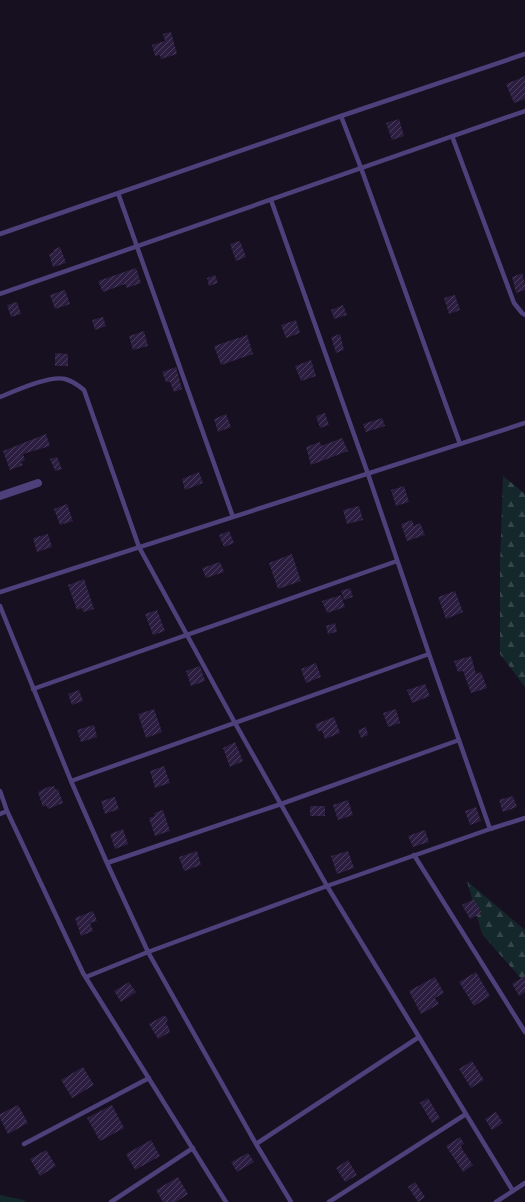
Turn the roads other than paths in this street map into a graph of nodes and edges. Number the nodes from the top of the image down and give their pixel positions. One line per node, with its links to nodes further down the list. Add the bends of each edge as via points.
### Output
1 (525, 54): 3 (lane)
2 (525, 111): 4 (lane)
3 (341, 116): 5 (lane); 6 (lane)
4 (452, 136): 5 (lane); 11 (lane, via 514,303)
5 (361, 168): 7 (lane); 14 (lane)
6 (118, 193): 8 (lane); 9 (lane)
7 (271, 200): 9 (lane); 15 (lane)
8 (0, 234)
9 (137, 246): 10 (lane); 18 (lane)
10 (0, 294)
11 (525, 315)
12 (0, 397): 19 (lane, via 52,379 64,378 84,390)
13 (525, 424): 14 (lane)
14 (460, 444): 15 (lane)
15 (368, 474): 18 (lane); 20 (lane)
16 (38, 483): 17 (street)
17 (0, 496)
18 (233, 517): 19 (lane)
19 (139, 547): 21 (lane); 23 (lane)
20 (397, 561): 23 (lane); 24 (lane)
21 (0, 592)
22 (0, 606): 25 (lane)
23 (187, 634): 25 (lane); 26 (lane)
24 (430, 654): 26 (lane); 27 (lane)
25 (33, 689): 28 (lane)
26 (235, 723): 28 (lane); 30 (lane)
27 (459, 740): 30 (lane); 34 (lane)
28 (71, 781): 36 (lane)
29 (0, 791): 31 (lane)
30 (281, 804): 36 (lane); 37 (lane)
31 (8, 811): 32 (lane); 39 (lane)
32 (0, 814)
33 (525, 818): 34 (lane)
34 (490, 829): 35 (lane)
35 (414, 855): 37 (lane); 40 (lane)
36 (107, 863): 38 (lane)
37 (328, 886): 38 (lane); 41 (lane)
38 (148, 952): 39 (lane); 45 (lane)
39 (86, 977): 42 (lane)
40 (525, 1032)
41 (419, 1037): 43 (lane); 45 (lane)
42 (149, 1078): 44 (lane); 46 (lane)
43 (466, 1114): 48 (lane); 52 (lane)
44 (24, 1144)
45 (256, 1144): 51 (lane)
46 (193, 1148): 49 (lane); 50 (lane)
47 (525, 1183): 48 (lane)
48 (512, 1191): 53 (lane)
49 (111, 1202)
50 (226, 1202)
51 (291, 1202)
52 (329, 1202)
53 (496, 1202)

